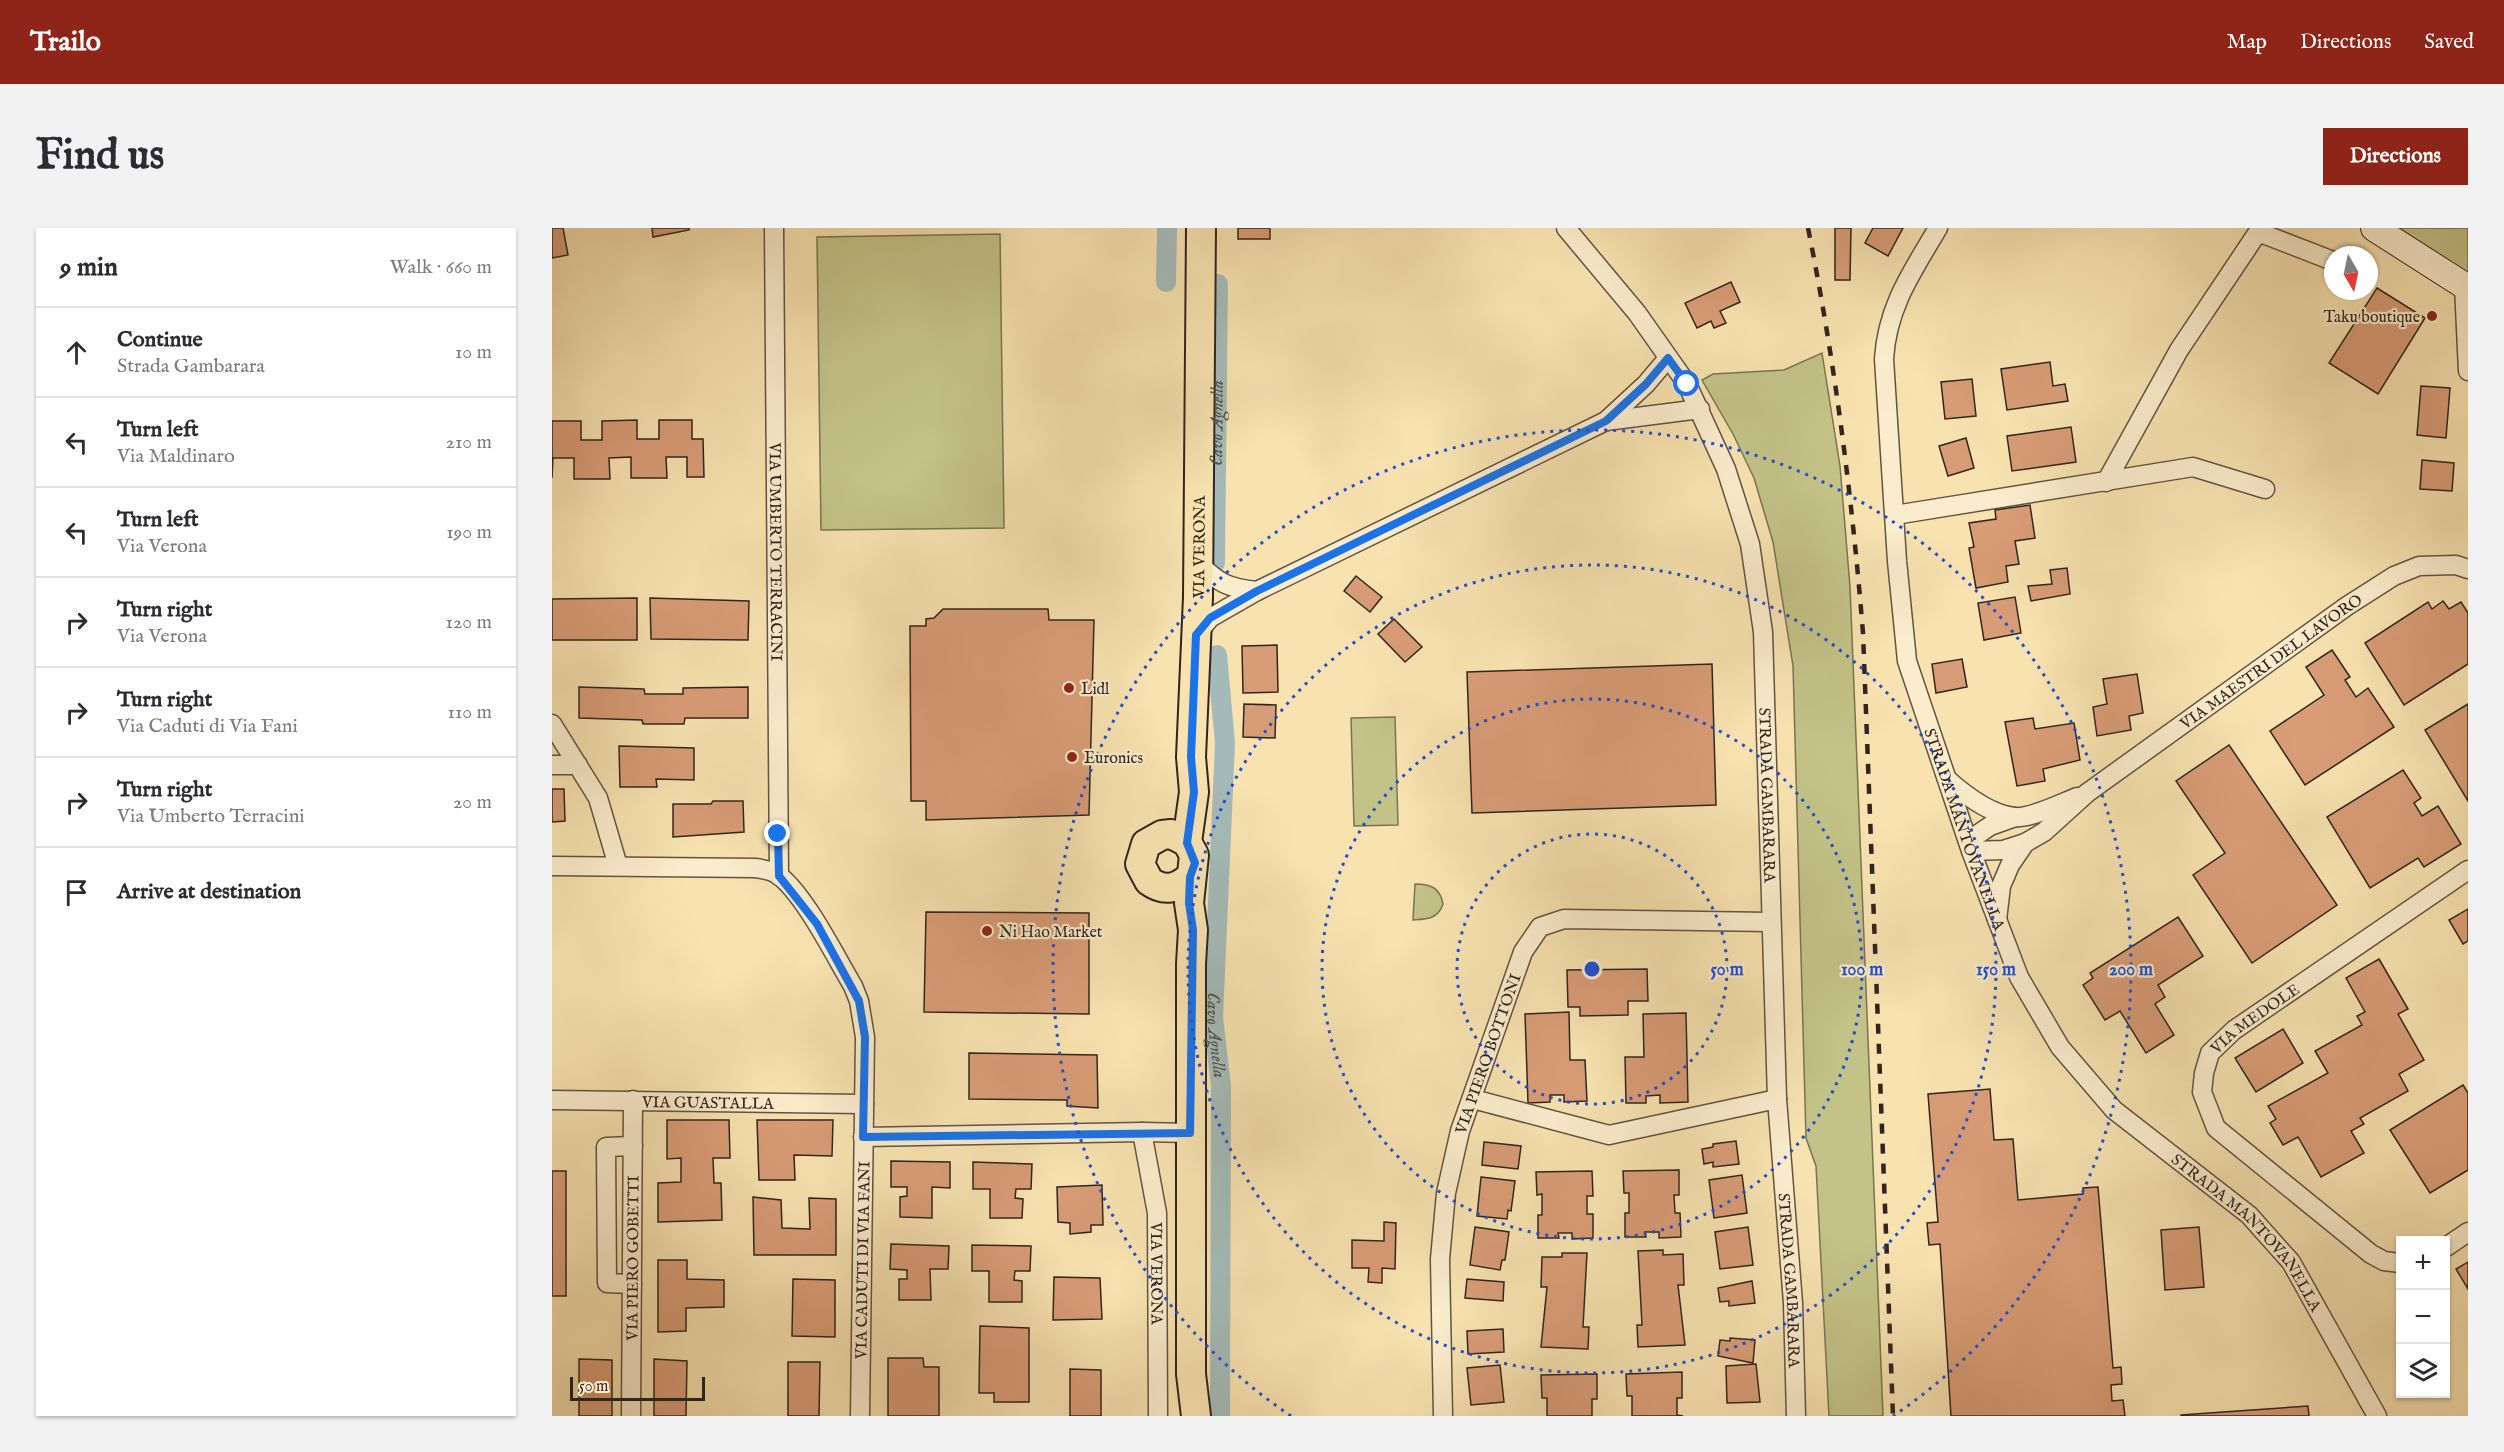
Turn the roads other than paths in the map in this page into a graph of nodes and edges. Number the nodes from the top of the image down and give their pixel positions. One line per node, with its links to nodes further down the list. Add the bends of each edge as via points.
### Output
1 (774, 228): 33 (street, VIA UMBERTO TERRACINI)
2 (1201, 228): 17 (main road, VIA VERONA)
3 (1566, 228): 10 (street, STRADA GAMBARARA, via 1637,313)
4 (1938, 228): 16 (street, STRADA MANTOVANELLA, via 1891,314 1885,338)
5 (2374, 228): 8 (main road)
6 (2400, 228): 8 (street)
7 (2324, 258): 14 (street, via 2258,232 2179,350)
8 (2440, 268): 9 (main road)
9 (2466, 287): 11 (street)
10 (1668, 358): 12 (street, STRADA GAMBARARA); 13 (street)
11 (2468, 371)
12 (1700, 409): 13 (street); 36 (street, STRADA GAMBARARA, via 1726,469 1750,544 1763,632)
13 (1606, 421): 19 (street)
14 (2106, 482): 15 (street, via 2193,466); 16 (street)
15 (2265, 489)
16 (1895, 515): 24 (street, STRADA MANTOVANELLA, via 1907,661)
17 (1198, 563): 19 (street, via 1219,584); 20 (main road, VIA VERONA)
18 (2468, 569): 25 (street, VIA MAESTRI DEL LAVORO, via 2456,565 2420,566 2394,576)
19 (1257, 591): 20 (street, via 1210,618)
20 (1196, 635): 27 (main road, VIA VERONA, via 1191,757 1175,818)
21 (552, 724): 23 (street)
22 (552, 765): 23 (street)
23 (578, 765): 31 (street, via 598,798)
24 (1945, 777): 26 (street, via 1967,797); 29 (street, STRADA MANTOVANELLA)
25 (2087, 793): 26 (street); 28 (street, via 2044,832)
26 (2015, 817): 29 (street, via 1990,826)
27 (1174, 839): 34 (main road, VIA VERONA, via 1195,863); 35 (main road, VIA VERONA, via 1146,844 1140,864 1143,874)
28 (2025, 843): 29 (street, via 2003,850); 37 (street, via 2001,886)
29 (1969, 846): 37 (street, STRADA MANTOVANELLA)
30 (552, 866): 31 (street)
31 (618, 866): 33 (street, via 755,868)
32 (2468, 870): 50 (street, VIA MEDOLE, via 2234,1030 2210,1053 2204,1073 2202,1092 2216,1128 2372,1254)
33 (779, 876): 43 (street, VIA CADUTI DI VIA FANI, via 817,924 859,1001 865,1037)
34 (1190, 877): 35 (main road, via 1174,888); 38 (main road, VIA VERONA)
35 (1156, 886): 38 (main road, VIA VERONA, via 1178,919)
36 (1770, 922): 39 (street, VIA PIERO BOTTONI, via 1564,919 1540,927 1523,952); 40 (street, STRADA GAMBARARA)
37 (1996, 923): 60 (street, STRADA MANTOVANELLA, via 2039,1014 2084,1078 2114,1110 2249,1215 2291,1262)
38 (1191, 964): 45 (main road, VIA VERONA)
39 (1473, 1099): 40 (street, via 1609,1135); 58 (street, VIA PIERO BOTTONI, via 1460,1131 1446,1193 1440,1259)
40 (1777, 1099): 59 (street, STRADA GAMBARARA, via 1793,1303)
41 (552, 1100): 42 (street, VIA GUASTALLA)
42 (633, 1100): 43 (street, VIA GUASTALLA); 47 (street, VIA PIERO GOBETTI)
43 (864, 1104): 46 (street, VIA CADUTI DI VIA FANI)
44 (1142, 1132): 45 (street); 46 (street); 55 (street, VIA VERONA, via 1157,1213)
45 (1190, 1133): 52 (main road, VIA VERONA)
46 (863, 1137): 54 (street, VIA CADUTI DI VIA FANI)
47 (633, 1146): 51 (street, VIA PIERO GOBETTI); 51 (street, via 606,1147 607,1283)
48 (2468, 1232): 49 (street)
49 (2450, 1244)
50 (2396, 1262)
51 (632, 1284): 53 (street, VIA PIERO GOBETTI)
52 (1191, 1374): 56 (main road, VIA VERONA); 57 (main road, VIA VERONA)
53 (631, 1416)
54 (860, 1416)
55 (1158, 1416)
56 (1183, 1416)
57 (1196, 1416)
58 (1443, 1416)
59 (1796, 1416)
60 (2377, 1416)

